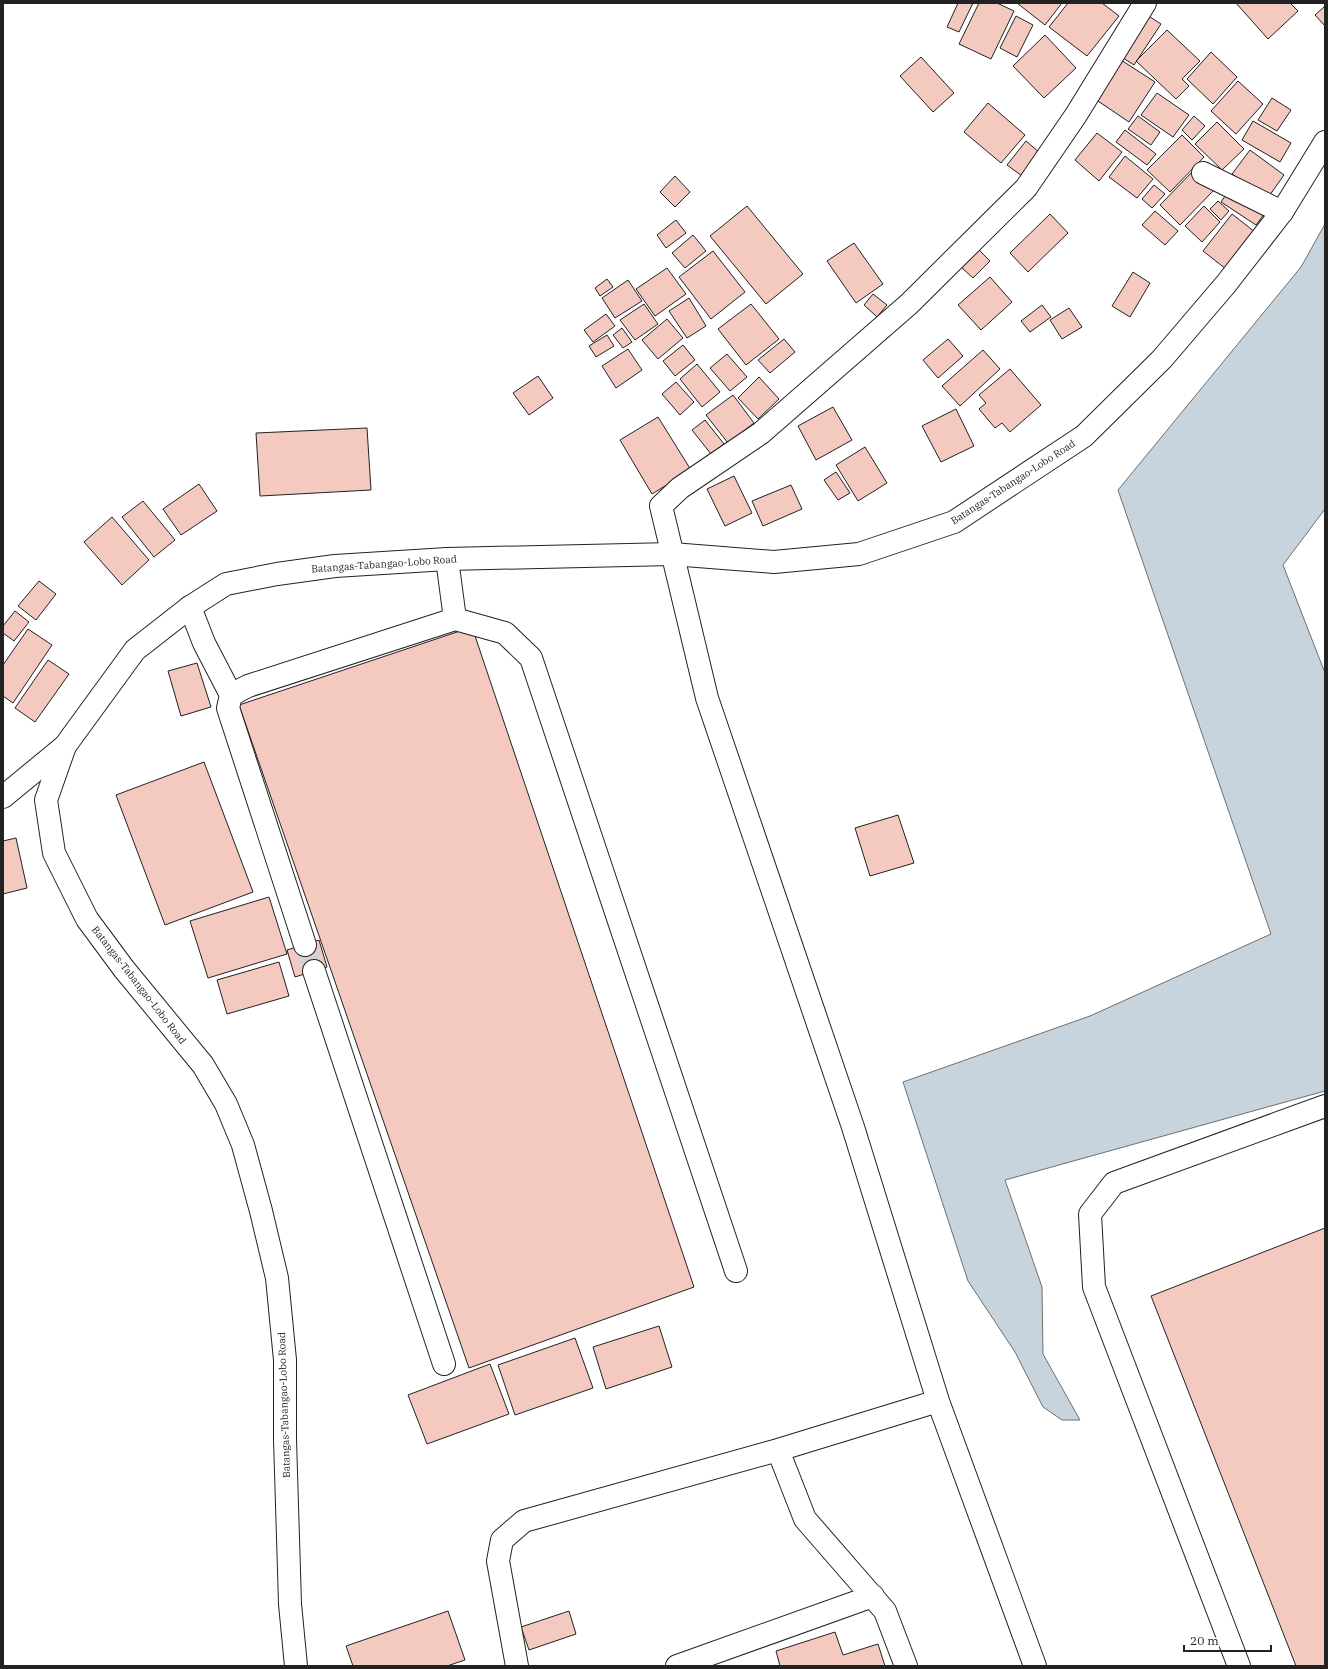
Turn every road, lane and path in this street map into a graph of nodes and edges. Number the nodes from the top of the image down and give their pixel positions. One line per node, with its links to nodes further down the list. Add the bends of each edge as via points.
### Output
1 (1145, 3): 5 (main road, via 1076,115 1026,188 909,304 761,433 680,488 661,506)
2 (1325, 142): 4 (main road, Batangas-Tabangao-Lobo Road)
3 (1204, 173): 4 (main road)
4 (1282, 212): 5 (main road, Batangas-Tabangao-Lobo Road, via 1226,284 1162,359 1084,436 954,522 859,554 774,562)
5 (672, 554): 6 (main road, Batangas-Tabangao-Lobo Road); 17 (main road, via 707,698 853,1127)
6 (447, 559): 7 (main road, Batangas-Tabangao-Lobo Road, via 335,566 277,574 226,584); 8 (main road)
7 (190, 607): 9 (main road, via 204,644); 10 (main road, Batangas-Tabangao-Lobo Road, via 134,650)
8 (455, 619): 9 (main road, via 248,686); 15 (main road, via 505,633 531,658)
9 (231, 695): 12 (main road, via 228,708)
10 (65, 746): 11 (main road); 20 (main road, Batangas-Tabangao-Lobo Road, via 46,800 54,853 87,919 124,969 203,1065 222,1097 243,1145 261,1211 277,1278 285,1360 290,1604)
11 (3, 797)
12 (305, 945)
13 (314, 971): 16 (main road)
14 (1325, 1106): 25 (main road, via 1114,1183 1090,1214 1094,1287)
15 (736, 1271)
16 (444, 1364)
17 (938, 1401): 18 (main road); 24 (main road)
18 (778, 1450): 19 (main road, via 805,1519); 21 (main road, via 524,1521 502,1540 498,1561)
19 (873, 1596): 22 (main road); 23 (main road, via 885,1611)
20 (296, 1666)
21 (517, 1666)
22 (677, 1666)
23 (906, 1666)
24 (1035, 1666)
25 (1239, 1666)

